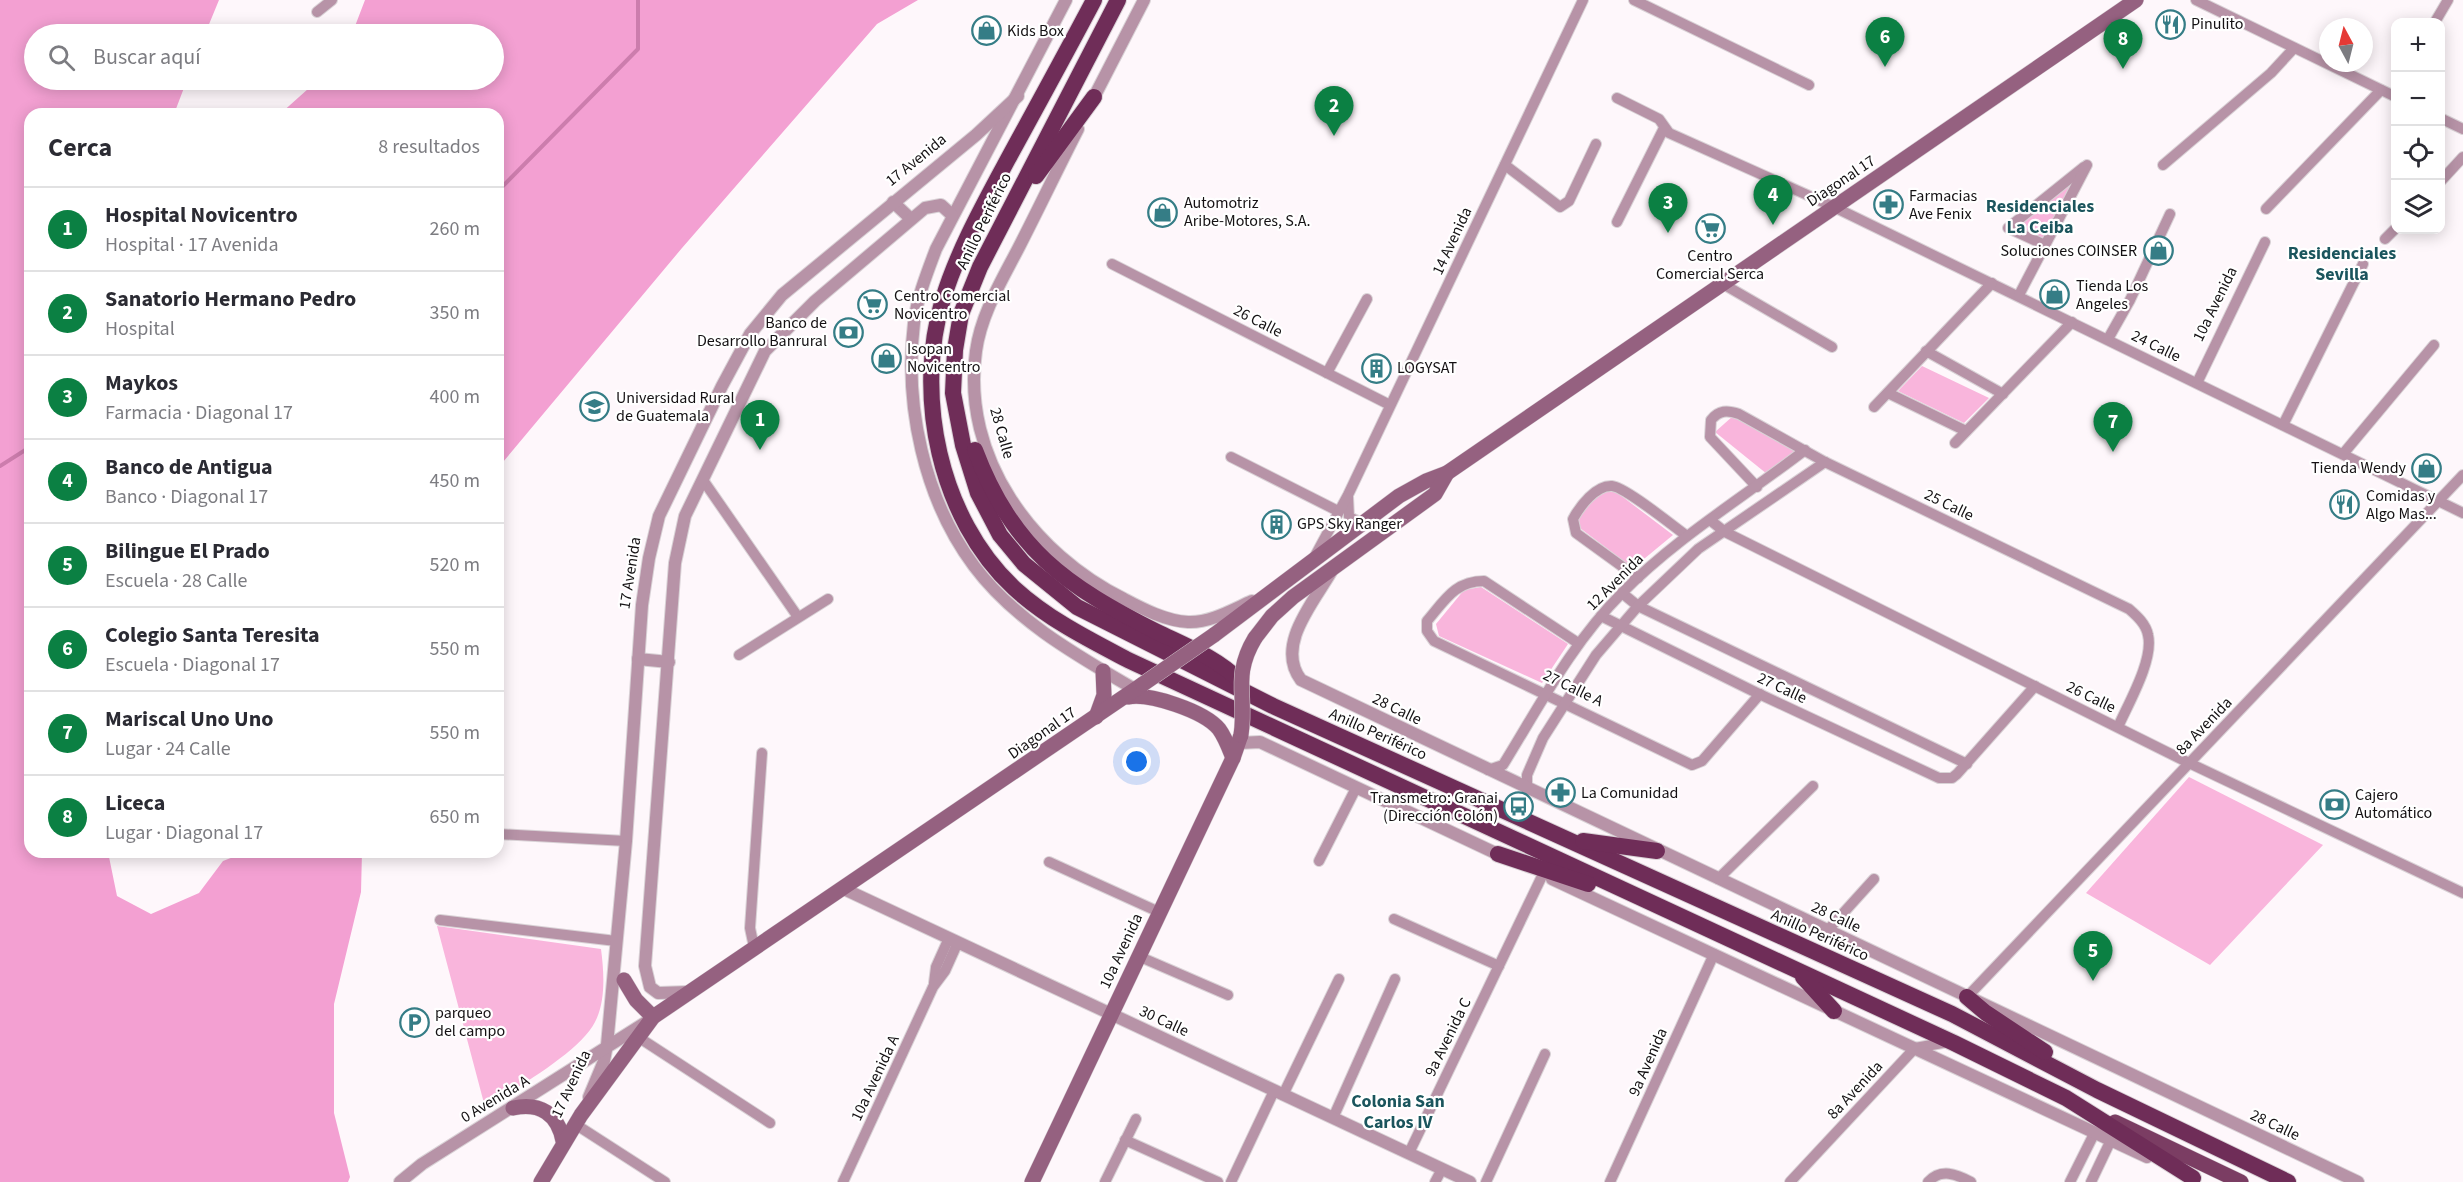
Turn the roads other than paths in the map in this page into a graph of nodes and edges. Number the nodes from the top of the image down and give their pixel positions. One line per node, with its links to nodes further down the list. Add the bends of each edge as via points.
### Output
1 (332, 0): 12 (street)
2 (1066, 0): 19 (street, Anillo Periférico)
3 (1086, 0): 14 (highway)
4 (1094, 0): 14 (highway, Anillo Periférico)
5 (1118, 0): 36 (highway, Anillo Periférico)
6 (1144, 0): 20 (street)
7 (1583, 0): 27 (street, 14 Avenida)
8 (1634, 0): 16 (street)
9 (2136, 0): 31 (main road, Diagonal 17)
10 (2196, 0): 15 (street)
11 (2448, 0): 13 (street)
12 (317, 12)
13 (2437, 18)
14 (1082, 22): 123 (highway, Anillo Periférico, via 958,258 943,300 932,351 930,398 938,448 956,504 987,557 1014,587 1066,629)
15 (2294, 48): 17 (street); 28 (street, via 2271,73)
16 (1809, 85)
17 (2381, 90): 18 (street); 32 (street)
18 (2391, 95)
19 (1018, 96): 30 (street, 17 Avenida); 34 (street, Anillo Periférico)
20 (1094, 97): 36 (highway); 83 (street, 28 Calle, via 981,327 974,368 975,390 987,451 1010,501 1025,522 1054,552 1099,587 1172,620 1188,622 1207,620)
21 (1617, 98): 23 (street, 24 Calle, via 1659,119)
22 (2445, 120): 24 (street)
23 (1664, 128): 31 (street, 24 Calle); 37 (street)
24 (2463, 129)
25 (1596, 144): 27 (street, via 1569,201 1560,207)
26 (2463, 157): 29 (street)
27 (1504, 165): 58 (street, 14 Avenida)
28 (2163, 165)
29 (2442, 180)
30 (892, 202): 35 (street); 91 (street, 17 Avenida, via 782,295 750,334 659,516 649,558)
31 (1834, 207): 44 (street, 24 Calle); 45 (main road, Diagonal 17)
32 (2266, 209)
33 (2170, 214): 49 (street)
34 (952, 215): 35 (street, via 938,205 925,208); 93 (street, Anillo Periférico, via 923,283 914,322 913,386 920,446 930,478 949,524 974,566 1048,636)
35 (911, 219): 69 (street, via 815,301 765,351)
36 (1003, 221): 55 (highway, Anillo Periférico, via 961,314)
37 (1617, 222)
38 (2391, 233): 39 (street)
39 (2385, 239)
40 (2265, 242): 54 (street, 10a Avenida)
41 (2045, 245): 41 (street, via 2008,228 2087,165); 46 (street)
42 (1112, 264): 53 (street, 26 Calle)
43 (2363, 264): 60 (street)
44 (1992, 283): 46 (street, 24 Calle); 52 (street)
45 (1723, 284): 51 (street); 67 (main road, Diagonal 17)
46 (2019, 295): 48 (street, 24 Calle)
47 (1367, 299): 53 (street)
48 (2072, 322): 49 (street, 24 Calle); 57 (street)
49 (2108, 339): 54 (street, 24 Calle)
50 (2434, 345): 64 (street)
51 (1832, 347)
52 (1926, 351): 56 (street); 57 (street)
53 (1327, 373): 58 (street, 26 Calle)
54 (2197, 383): 60 (street, 24 Calle)
55 (953, 393): 94 (highway, via 988,484 1008,518 1046,563 1092,597 1208,657); 112 (highway, Anillo Periférico, via 975,484 1000,536 1024,564 1077,607 1273,706)
56 (1888, 393): 59 (street); 61 (street)
57 (2003, 394): 61 (street)
58 (1390, 405): 71 (street, 14 Avenida)
59 (1874, 408)
60 (2283, 424): 64 (street, 24 Calle)
61 (1966, 431): 62 (street)
62 (1955, 443)
63 (1805, 450): 66 (street, 25 Calle); 70 (street, 12 Avenida); 70 (street, 25 Calle, via 1739,414 1727,410 1714,416 1710,437)
64 (2343, 454): 72 (street, 24 Calle)
65 (1231, 457): 73 (street)
66 (1825, 462): 77 (street, 12 Avenida); 101 (street, 25 Calle, via 2121,604 2144,625 2149,655)
67 (1447, 473): 76 (main road, Diagonal 17, via 1399,496); 80 (main road, Diagonal 17, via 1435,494)
68 (2463, 475): 72 (street, 8a Avenida)
69 (703, 480): 87 (street); 92 (street, via 685,516 675,563)
70 (1757, 487): 75 (street, 12 Avenida)
71 (1348, 495): 73 (street, 14 Avenida); 76 (street, via 1349,517)
72 (2439, 501): 74 (street, 24 Calle); 105 (street, 8a Avenida)
73 (1338, 511): 79 (street, 14 Avenida)
74 (2463, 513)
75 (1710, 520): 77 (street, 26 Calle); 78 (street, 12 Avenida)
76 (1362, 523): 79 (main road, Diagonal 17)
77 (1725, 532): 85 (street, 12 Avenida, via 1698,549); 95 (street, 26 Calle)
78 (1687, 536): 81 (street, 12 Avenida); 81 (street, via 1619,487 1604,487 1577,511 1573,524 1576,533)
79 (1315, 557): 83 (main road, Diagonal 17)
80 (1335, 565): 94 (main road, Diagonal 17, bridge, via 1279,610 1255,638 1244,658); 107 (street, 28 Calle, via 1294,636 1292,669 1301,680)
81 (1638, 578): 82 (street, 12 Avenida)
82 (1622, 593): 85 (street, 27 Calle); 86 (street, 12 Avenida)
83 (1263, 596): 96 (main road, Diagonal 17, bridge)
84 (828, 599): 87 (street)
85 (1638, 606): 88 (street, 12 Avenida); 106 (street, 27 Calle)
86 (1602, 616): 88 (street, 27 Calle); 89 (street, 12 Avenida)
87 (798, 617): 90 (street)
88 (1619, 627): 98 (street, 27 Calle); 99 (street, 12 Avenida)
89 (1578, 643): 97 (street, 12 Avenida); 97 (street, 27 Calle A, via 1484,581 1459,585 1427,621 1427,632 1434,641)
90 (739, 655)
91 (638, 659): 92 (street); 113 (street, 17 Avenida)
92 (669, 662): 134 (street)
93 (1103, 671): 96 (street, Anillo Periférico); 100 (main road, via 1104,694)
94 (1240, 681): 102 (main road, Diagonal 17, bridge)
95 (2035, 686): 101 (street, 26 Calle); 106 (street)
96 (1135, 690): 100 (main road, Diagonal 17); 104 (main road, via 1210,720)
97 (1546, 692): 99 (street, 27 Calle A); 107 (street, 12 Avenida, via 1503,765)
98 (1760, 694): 99 (street, 27 Calle A, via 1697,764 1685,762); 106 (street, 27 Calle, via 1939,778 1952,778)
99 (1566, 702): 110 (street, 12 Avenida, via 1528,769)
100 (1096, 717): 121 (main road, Diagonal 17)
101 (2118, 727): 105 (street, 26 Calle)
102 (1240, 739): 104 (main road, 10a Avenida); 109 (street, via 1260,742)
103 (762, 753): 130 (street, via 750,928)
104 (1233, 758): 124 (main road, 10a Avenida)
105 (2189, 763): 122 (street, 26 Calle); 142 (street, 8a Avenida)
106 (1967, 764)
107 (1487, 771): 110 (street, 28 Calle)
108 (1813, 786): 119 (street)
109 (1356, 788): 115 (street); 116 (street)
110 (1527, 790): 114 (street, 28 Calle)
111 (504, 834): 113 (street)
112 (1564, 838): 114 (highway); 151 (highway, Anillo Periférico, via 1952,1014)
113 (626, 842): 129 (street, 17 Avenida)
114 (1657, 850): 119 (street, 28 Calle)
115 (1498, 854): 118 (street); 123 (highway)
116 (1319, 861)
117 (1049, 862): 124 (street)
118 (1543, 874): 131 (street); 135 (street, 9a Avenida C)
119 (1718, 879): 127 (street, 28 Calle)
120 (1874, 879): 127 (street)
121 (844, 889): 128 (street, 30 Calle); 130 (main road, Diagonal 17)
122 (2463, 893)
123 (1659, 908): 136 (highway, Anillo Periférico)
124 (1159, 912): 132 (main road, 10a Avenida)
125 (1394, 919): 135 (street)
126 (440, 920): 129 (street)
127 (1827, 931): 142 (street, 28 Calle)
128 (953, 940): 144 (street, 30 Calle); 169 (street, 10a Avenida A, via 936,967 933,987)
129 (616, 941): 133 (street, 17 Avenida)
130 (754, 947): 140 (main road, Diagonal 17)
131 (1714, 954): 143 (street); 177 (street, 9a Avenida)
132 (1138, 956): 141 (street); 144 (main road, 10a Avenida)
133 (615, 961): 139 (street); 148 (street, 17 Avenida)
134 (645, 966): 139 (street, via 638,978); 140 (street, via 650,987 658,993)
135 (1500, 966): 163 (street, 9a Avenida C)
136 (1796, 970): 143 (highway); 147 (highway, Anillo Periférico)
137 (1339, 979): 152 (street)
138 (1395, 979): 155 (street)
139 (624, 980): 145 (main road)
140 (688, 992): 145 (main road, Diagonal 17)
141 (1228, 995)
142 (1967, 997): 151 (highway); 185 (street, 28 Calle)
143 (1834, 1011): 149 (street)
144 (1111, 1014): 152 (street, 30 Calle); 170 (main road, 10a Avenida)
145 (653, 1017): 146 (main road, Diagonal 17); 148 (street, Diagonal 17)
146 (638, 1037): 157 (main road, Diagonal 17); 158 (street)
147 (1954, 1043): 149 (street, via 1937,1042); 153 (highway, Anillo Periférico)
148 (607, 1045): 154 (street, 0 Avenida A); 157 (street, 17 Avenida)
149 (1915, 1048): 159 (street); 178 (street, 8a Avenida)
150 (1545, 1054): 176 (street)
151 (2097, 1090): 184 (highway, Anillo Periférico)
152 (1278, 1093): 155 (street, 30 Calle); 173 (street)
153 (2066, 1098): 165 (highway); 183 (main road, Anillo Periférico)
154 (513, 1108): 162 (main road, via 544,1109 556,1120); 166 (street, 0 Avenida A, via 422,1164)
155 (1333, 1118): 163 (street, 30 Calle)
156 (1136, 1119): 160 (street)
157 (578, 1120): 162 (main road, 17 Avenida); 168 (street)
158 (770, 1123)
159 (2095, 1132): 161 (street); 181 (street)
160 (1125, 1140): 171 (street); 172 (street)
161 (2111, 1140): 165 (street); 182 (street)
162 (563, 1142): 167 (main road, 17 Avenida)
163 (1409, 1153): 164 (street, 30 Calle)
164 (1442, 1168): 174 (street); 175 (street, 30 Calle)
165 (2197, 1180)
166 (400, 1182)
167 (541, 1182)
168 (665, 1182)
169 (843, 1182)
170 (1032, 1182)
171 (1105, 1182)
172 (1218, 1182)
173 (1231, 1182)
174 (1435, 1182)
175 (1470, 1182)
176 (1486, 1182)
177 (1610, 1182)
178 (1790, 1182)
179 (1928, 1182): 180 (street, via 1945,1173)
180 (1971, 1182)
181 (2070, 1182)
182 (2091, 1182)
183 (2241, 1182)
184 (2288, 1182)
185 (2358, 1182)

